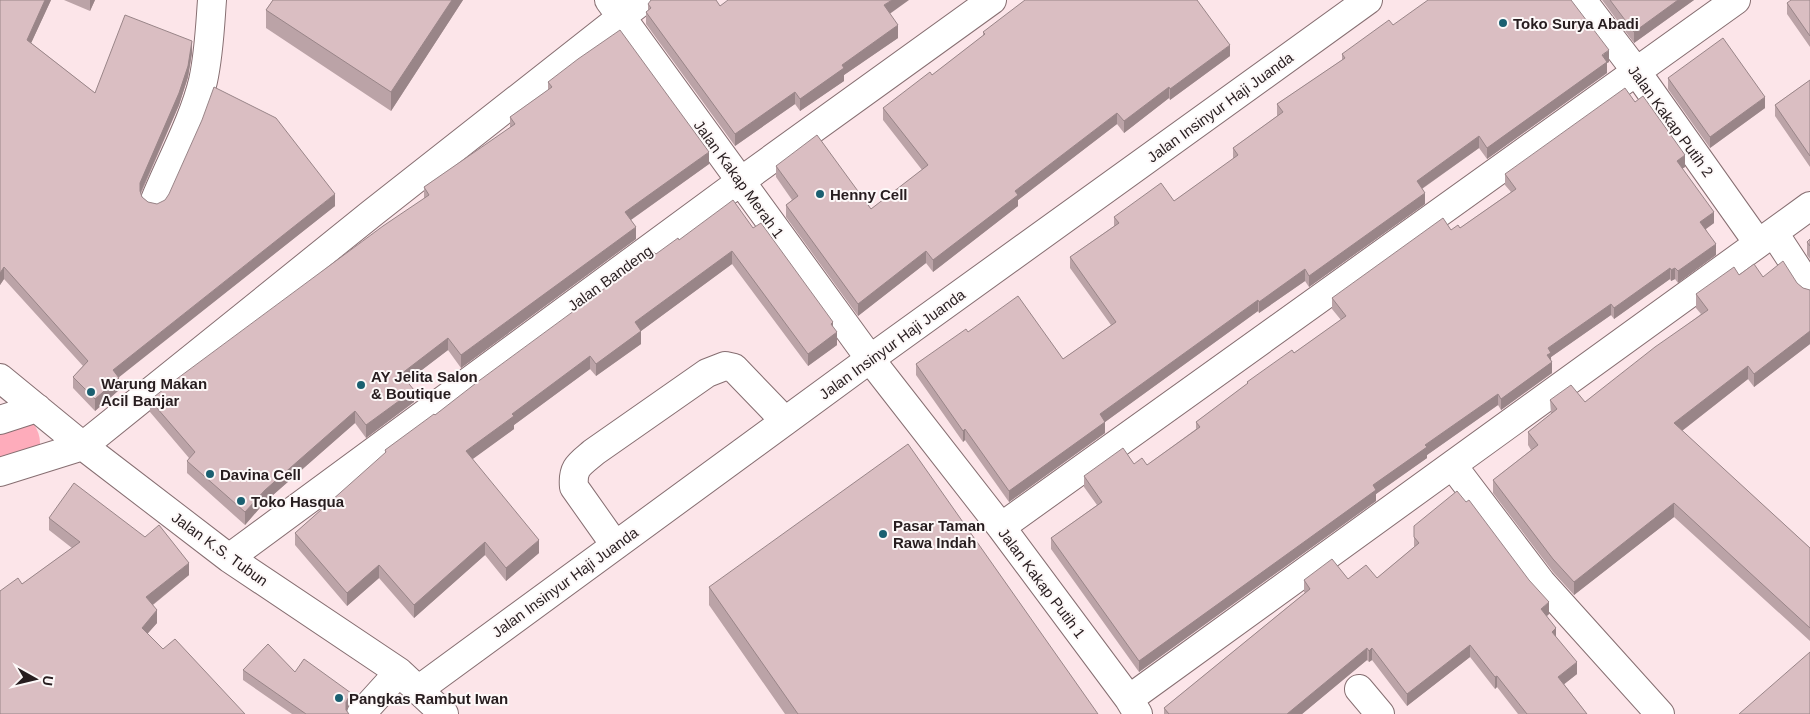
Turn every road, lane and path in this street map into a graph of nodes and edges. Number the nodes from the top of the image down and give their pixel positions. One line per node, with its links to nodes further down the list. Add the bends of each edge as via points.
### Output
1 (212, 0): 10 (street, via 208,55 201,89)
2 (643, 0): 7 (street)
3 (992, 0): 9 (street, Jalan Bandeng)
4 (1368, 0): 14 (street, Jalan Insinyur Haji Juanda)
5 (1582, 0): 8 (street, Jalan Kakap Putih 2)
6 (1736, 0): 8 (street)
7 (614, 8): 9 (street, Jalan Kakap Merah 1); 19 (street, via 379,208)
8 (1636, 71): 12 (street, Jalan Kakap Putih 2); 22 (street)
9 (741, 181): 14 (street, Jalan Kakap Merah 1); 24 (street, Jalan Bandeng)
10 (155, 200)
11 (1810, 206): 12 (street)
12 (1766, 238): 13 (street, Jalan Kakap Putih 2); 20 (street)
13 (1810, 288)
14 (870, 359): 18 (street, Jalan Insinyur Haji Juanda); 22 (street, Jalan Kakap Putih 1)
15 (0, 378): 16 (street, Jalan K.S. Tubun)
16 (37, 408): 17 (street); 19 (street, Jalan K.S. Tubun)
17 (0, 420)
18 (785, 421): 23 (street, Jalan Insinyur Haji Juanda); 23 (street, via 734,368 725,366 707,373 594,452 572,475 574,487)
19 (83, 446): 21 (street); 24 (street, Jalan K.S. Tubun)
20 (1452, 466): 27 (street); 31 (street, via 1541,582)
21 (0, 472)
22 (1000, 527): 27 (street, Jalan Kakap Putih 1)
23 (615, 546): 25 (street, Jalan Insinyur Haji Juanda)
24 (229, 558): 25 (street, Jalan K.S. Tubun)
25 (408, 681): 28 (street, Jalan Insinyur Haji Juanda); 29 (street, Jalan K.S. Tubun)
26 (1359, 689): 30 (street)
27 (1134, 707)
28 (361, 714)
29 (444, 714)
30 (1380, 714)
31 (1660, 714)

